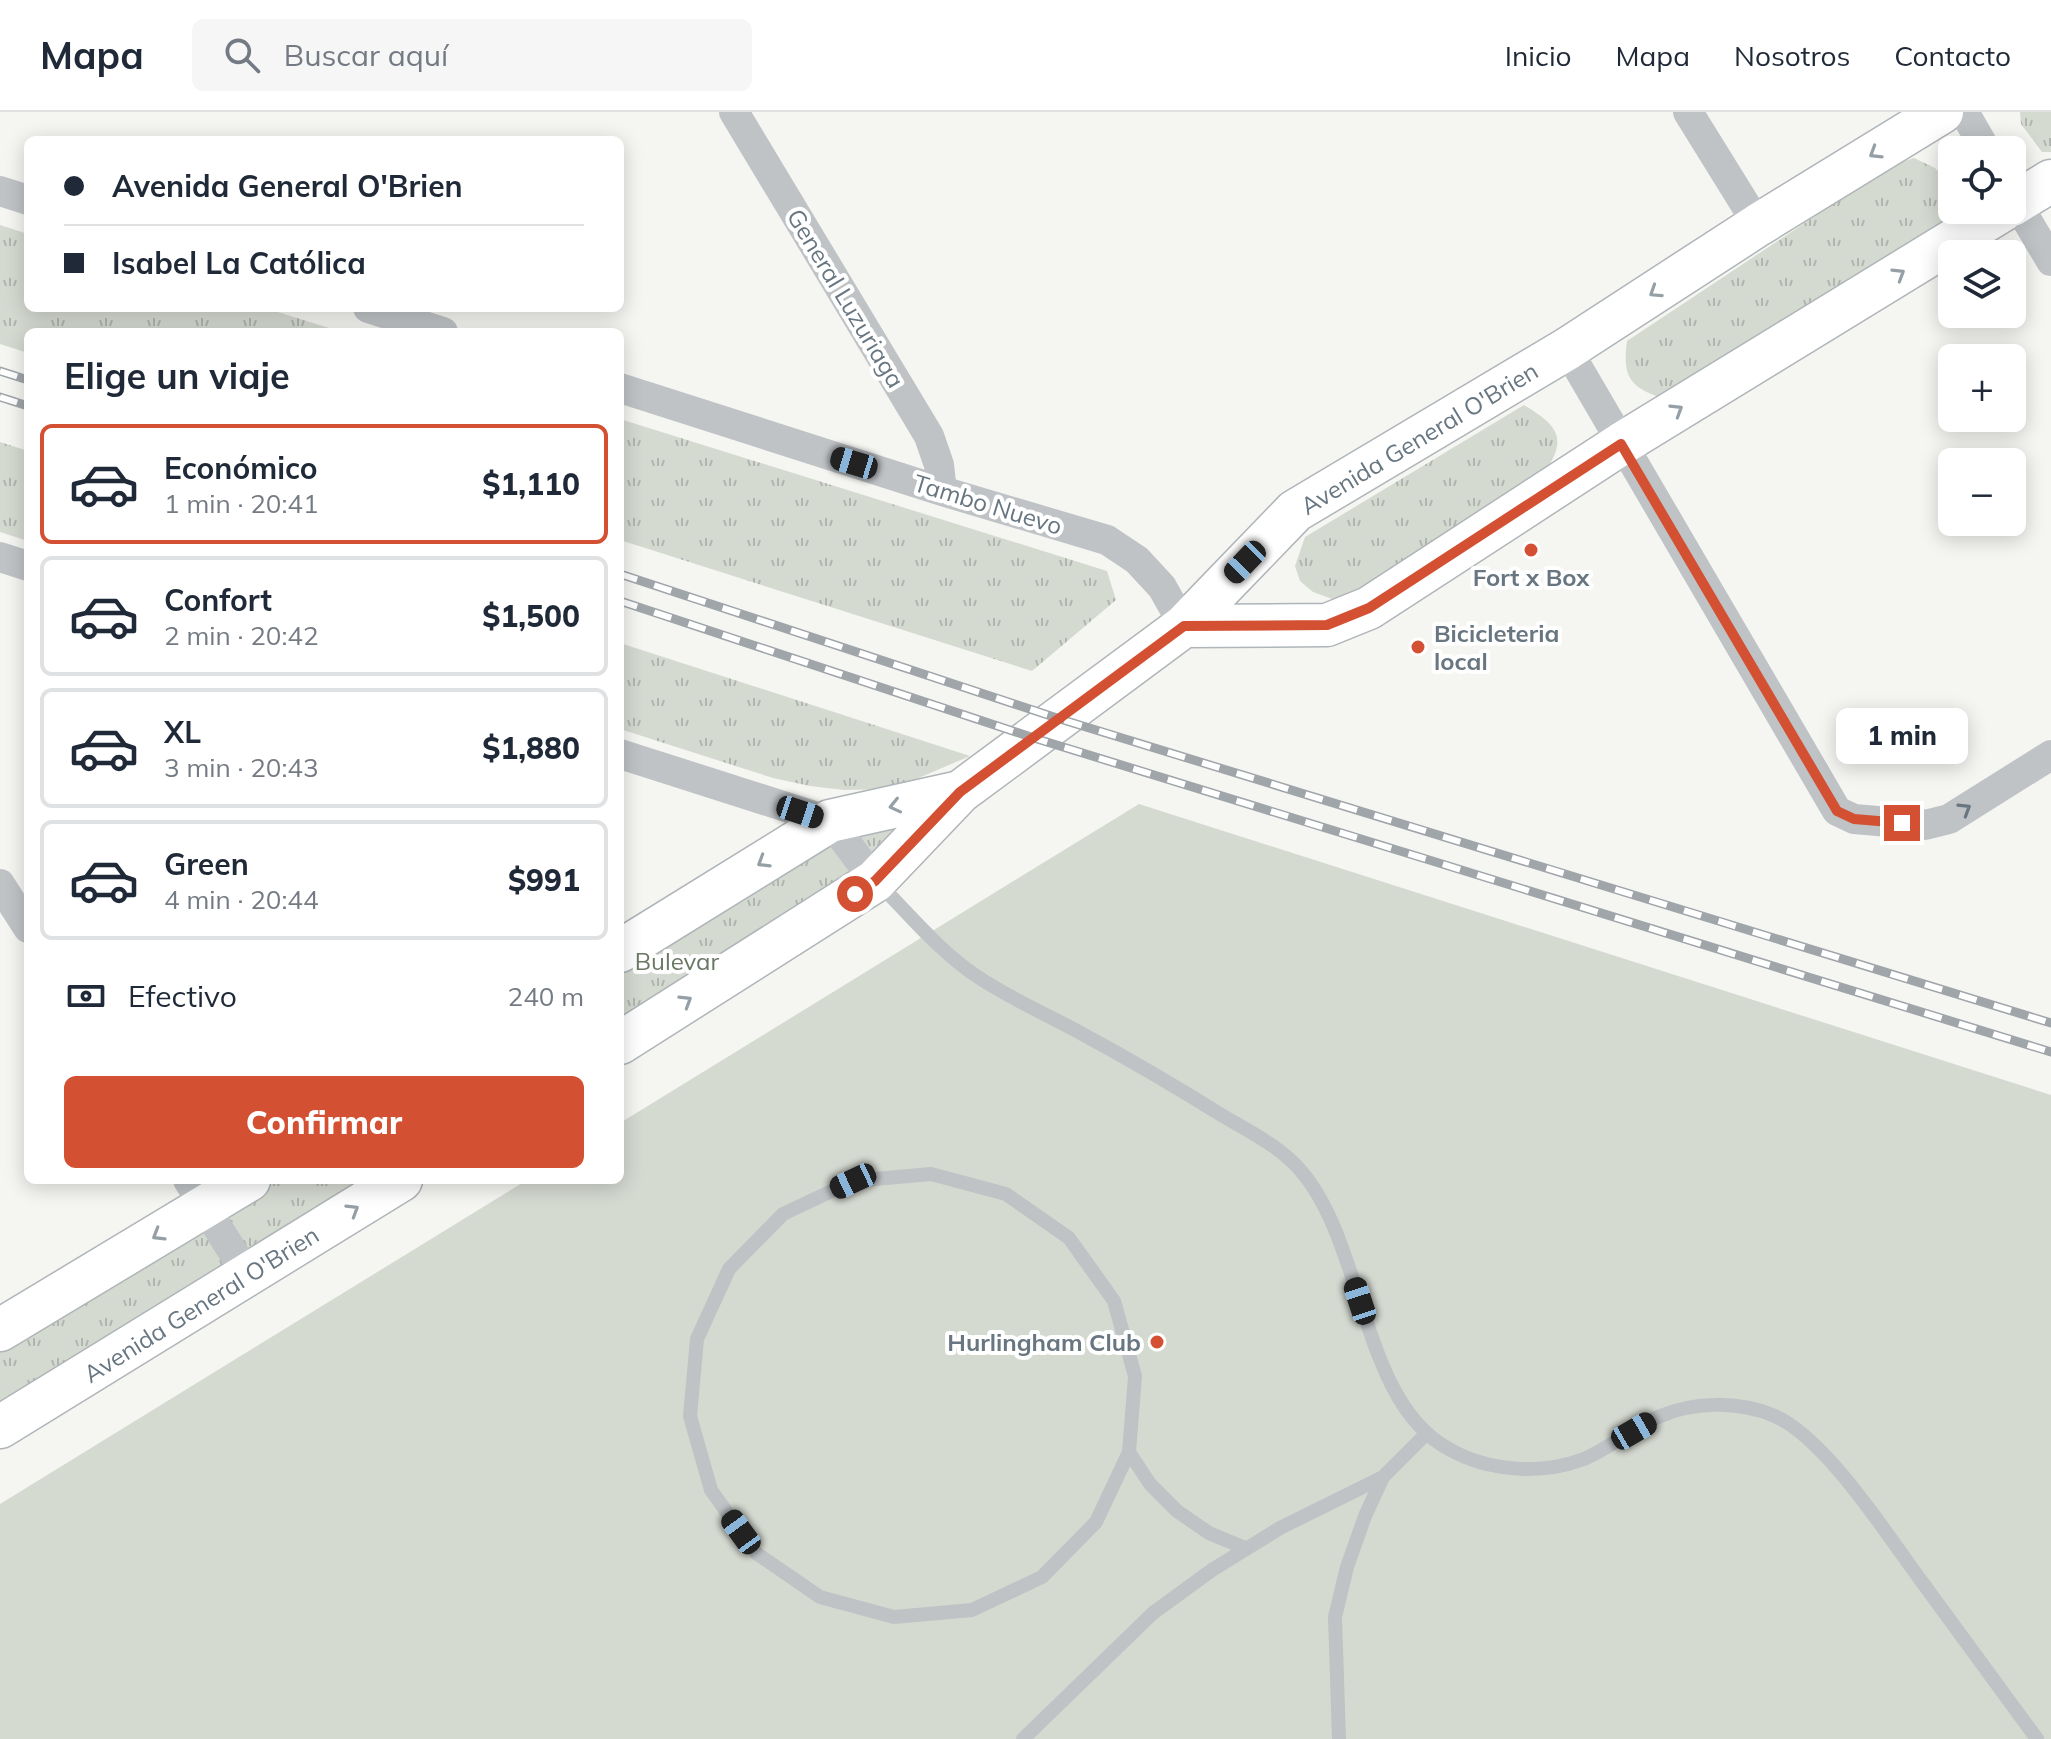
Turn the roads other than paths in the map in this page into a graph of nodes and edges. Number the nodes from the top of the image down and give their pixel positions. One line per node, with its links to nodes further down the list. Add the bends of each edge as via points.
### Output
1 (734, 112): 19 (street, General Luzuriaga, via 929,436)
2 (1688, 112): 12 (street)
3 (1942, 112): 12 (main road, Avenida General O'Brien, one-way to 12)
4 (1964, 112): 5 (street)
5 (1978, 136)
6 (2051, 181): 8 (main road)
7 (0, 191): 9 (street)
8 (2026, 195)
9 (24, 199)
10 (1977, 224): 18 (main road, one-way to 10)
11 (2025, 224): 13 (street)
12 (1758, 225): 16 (main road, Avenida General O'Brien, one-way to 16)
13 (2051, 261)
14 (380, 312): 15 (street)
15 (430, 328)
16 (1567, 349): 18 (street); 22 (main road, Avenida General O'Brien, via 1295,511)
17 (624, 389): 19 (street, Tambo Nuevo)
18 (1621, 444): 22 (main road, via 1369,608 1327,625); 24 (street, one-way to 24, via 1837,811 1854,819 1925,825 1949,819)
19 (942, 491): 22 (street, Tambo Nuevo, via 1107,540 1137,560 1162,587)
20 (0, 557): 21 (street)
21 (24, 565)
22 (1184, 626): 25 (main road, Avenida General O'Brien)
23 (624, 755): 26 (street)
24 (2051, 755)
25 (960, 792): 26 (main road, one-way to 26); 27 (main road)
26 (830, 821): 27 (street); 30 (main road, one-way to 30)
27 (875, 881): 31 (main road, one-way to 27); 38 (lane, via 978,977 1135,1062 1277,1149 1299,1168 1335,1225 1389,1380)
28 (0, 884): 29 (street)
29 (24, 922)
30 (624, 949)
31 (624, 1040)
32 (234, 1184): 34 (main road)
33 (395, 1184): 35 (main road, Avenida General O'Brien, one-way to 33)
34 (196, 1194): 35 (street); 36 (main road, one-way to 36)
35 (248, 1276): 37 (main road, Avenida General O'Brien)
36 (0, 1330)
37 (0, 1427)
38 (1425, 1435): 40 (lane); 44 (lane, via 1481,1461 1521,1470 1552,1469 1585,1459 1658,1417 1698,1406 1741,1406 1778,1418 1821,1450 1867,1507)
39 (1129, 1452): 39 (lane, via 1096,1522 1042,1577 972,1610 894,1617 820,1597 756,1553 711,1490 690,1416 697,1339 729,1269 783,1214 853,1181 931,1174 1006,1194 1069,1238 1114,1301 1135,1376); 41 (lane, via 1177,1511 1209,1533)
40 (1383, 1477): 41 (lane); 43 (lane, via 1347,1567 1335,1617)
41 (1245, 1548): 42 (lane, via 1153,1613)
42 (1023, 1739)
43 (1339, 1739)
44 (2037, 1739)

